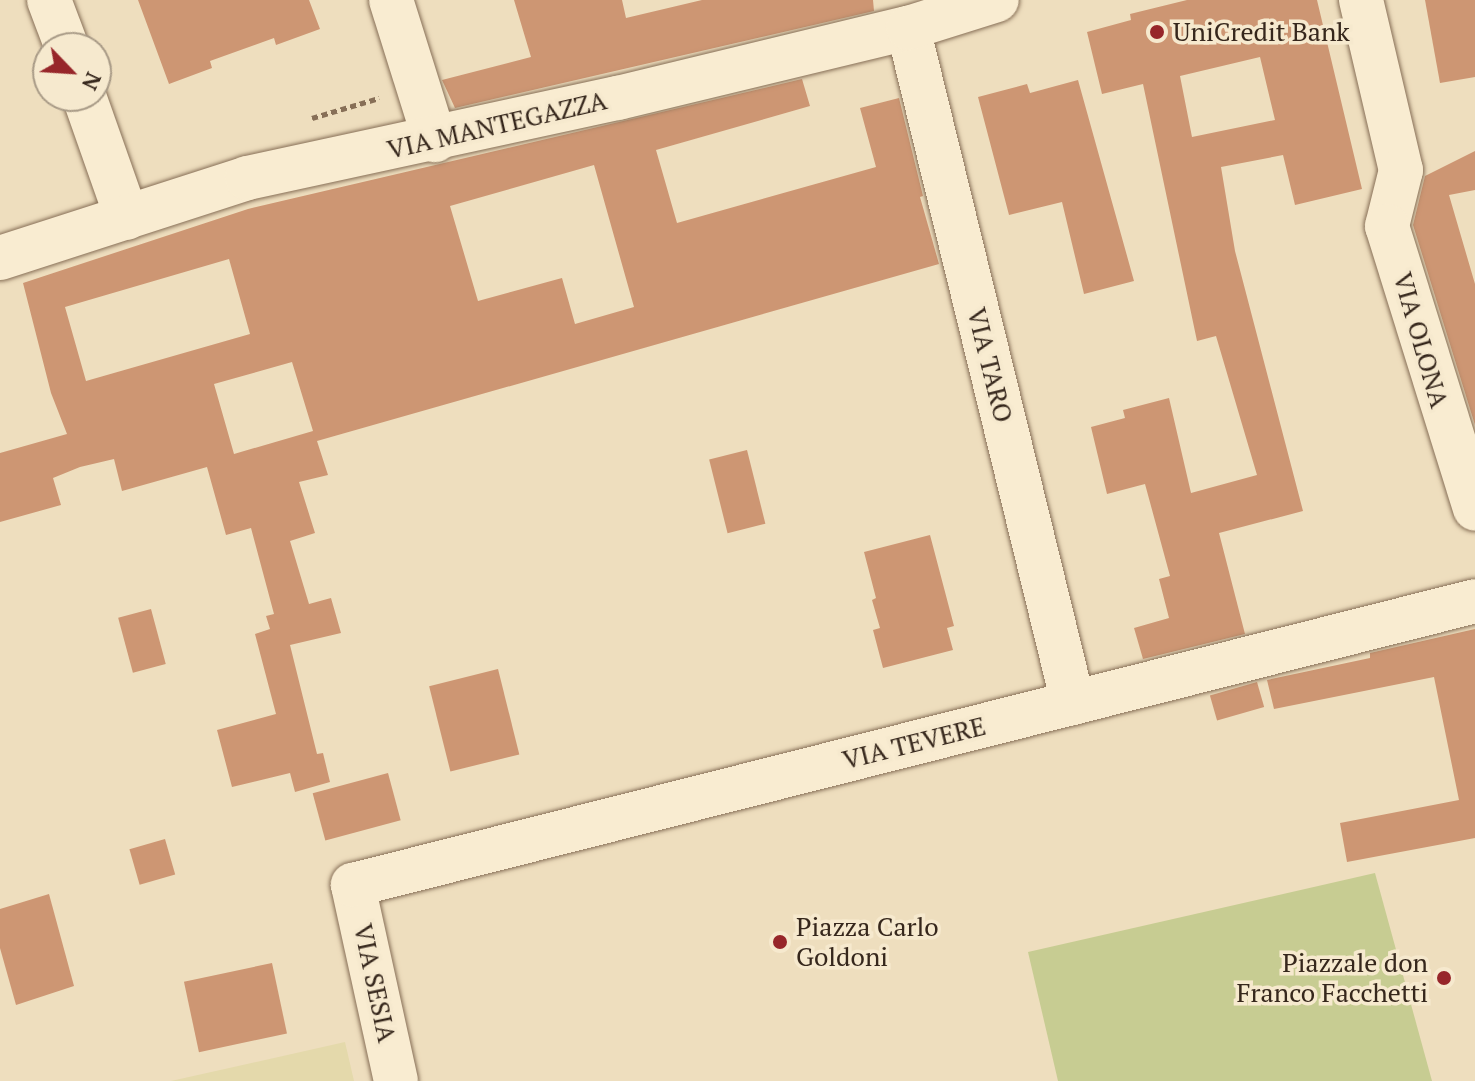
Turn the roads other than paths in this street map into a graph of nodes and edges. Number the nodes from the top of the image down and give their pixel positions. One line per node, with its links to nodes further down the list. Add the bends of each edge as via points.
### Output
1 (49, 0): 6 (street)
2 (391, 0): 8 (street)
3 (997, 0): 5 (street, VIA MANTEGAZZA)
4 (1361, 0): 11 (street, VIA OLONA, via 1401,170 1387,226)
5 (908, 28): 8 (street, VIA MANTEGAZZA); 13 (street, VIA TARO)
6 (61, 32)
7 (90, 112): 9 (street)
8 (435, 140): 9 (street, VIA MANTEGAZZA, via 247,178)
9 (127, 218): 10 (street, VIA MANTEGAZZA)
10 (0, 258)
11 (1475, 509)
12 (1475, 601): 13 (street, VIA TEVERE)
13 (1073, 703): 14 (street, VIA TEVERE)
14 (353, 885): 15 (street, VIA SESIA)
15 (396, 1081)

